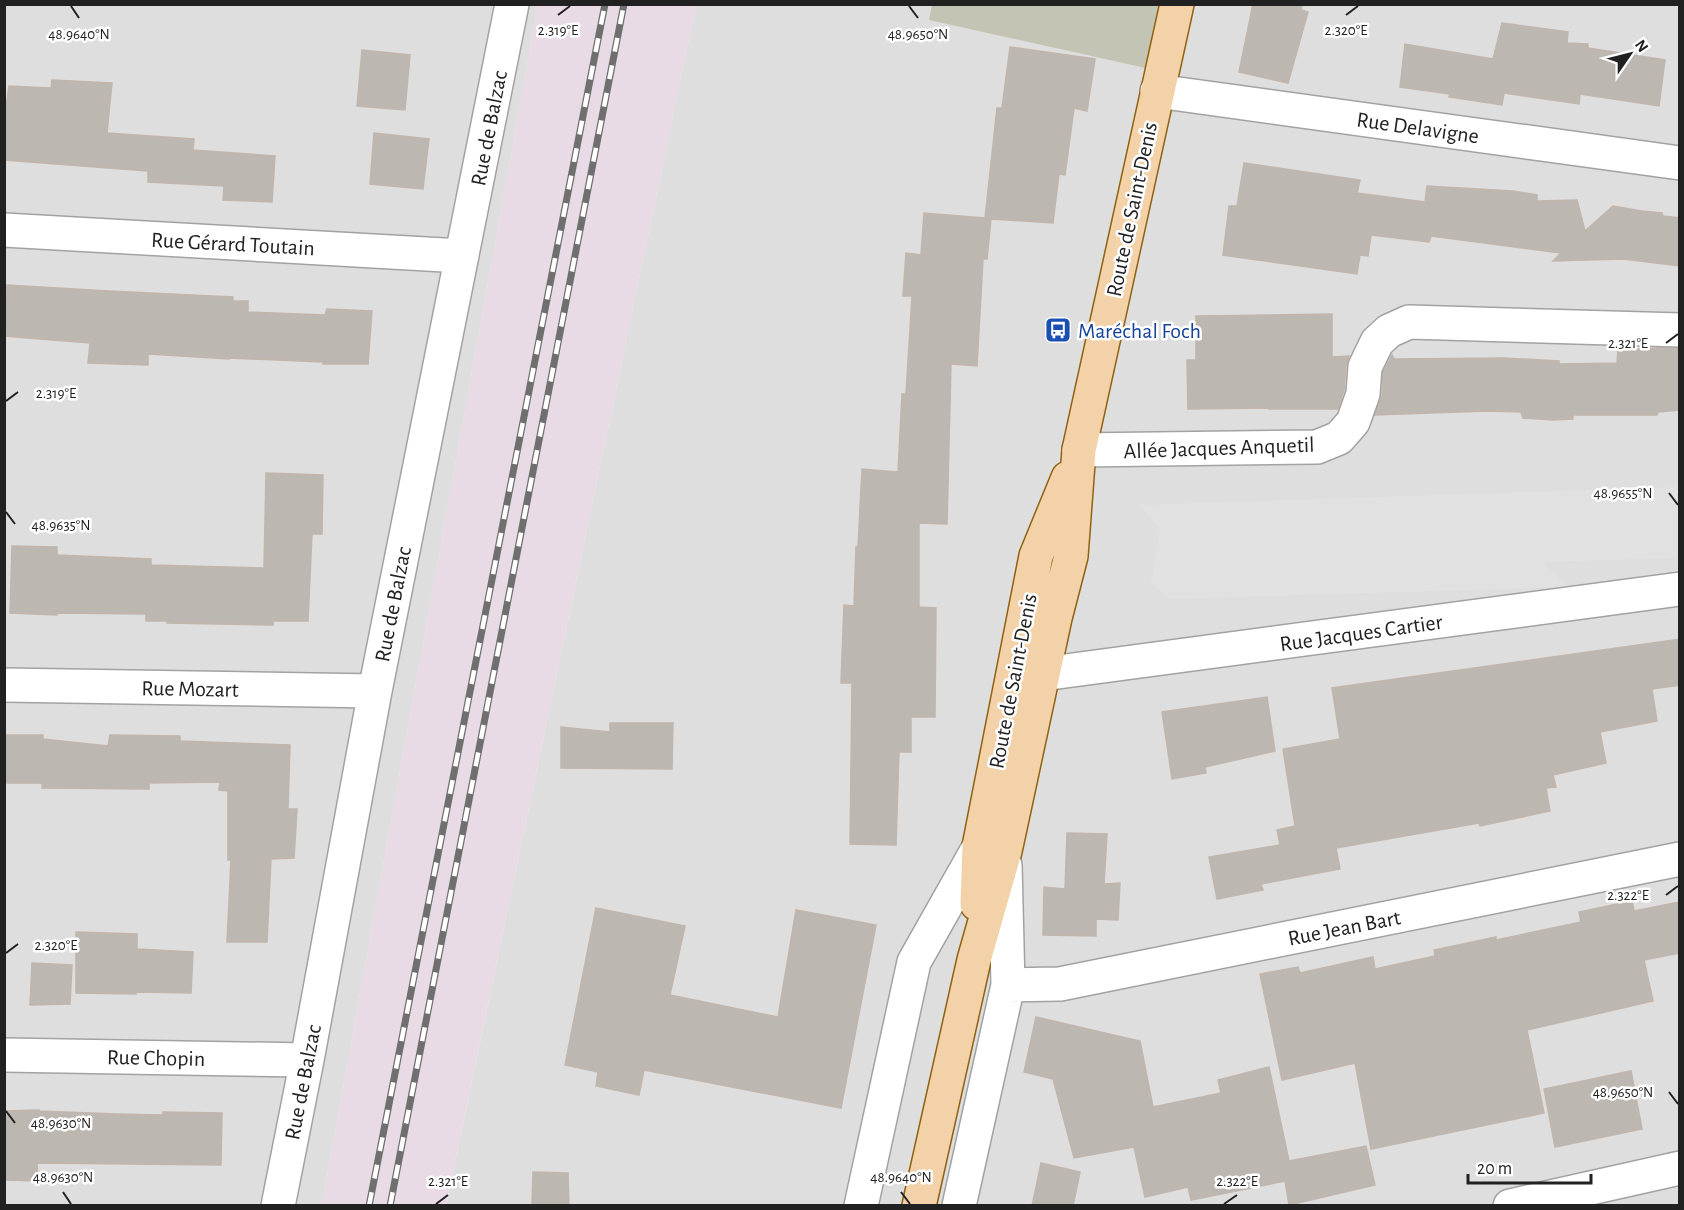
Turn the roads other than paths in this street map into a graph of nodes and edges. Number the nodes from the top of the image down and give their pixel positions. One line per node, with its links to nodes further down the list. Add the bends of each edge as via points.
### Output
1 (512, 4): 6 (street, Rue de Balzac)
2 (1177, 4): 3 (main road, Route de Saint-Denis)
3 (1157, 91): 4 (street, Rue Delavigne); 8 (main road, Route de Saint-Denis)
4 (1680, 163)
5 (4, 230): 6 (street, Rue Gérard Toutain)
6 (462, 256): 14 (street, Rue de Balzac)
7 (1680, 330): 8 (street, Allée Jacques Anquetil, via 1409,322 1377,342 1365,367 1363,394 1353,422 1339,438 1317,447)
8 (1079, 450): 9 (main road, Route de Saint-Denis); 10 (main road, Route de Saint-Denis)
9 (1036, 556): 10 (street); 15 (main road, Route de Saint-Denis)
10 (1071, 556): 12 (main road, Route de Saint-Denis)
11 (1680, 589): 12 (street, Rue Jacques Cartier)
12 (1043, 674): 15 (main road, Route de Saint-Denis)
13 (4, 685): 14 (street, Rue Mozart)
14 (375, 692): 19 (street, Rue de Balzac)
15 (992, 849): 17 (street, Route de Saint-Denis, via 1006,938); 22 (street, Route de Saint-Denis, via 914,962); 23 (main road, Route de Saint-Denis, via 974,960)
16 (1680, 860): 17 (street, Rue Jean Bart, via 1060,984)
17 (1008, 985): 24 (street, Route de Saint-Denis)
18 (4, 1054): 19 (street, Rue Chopin)
19 (307, 1060): 21 (street, Rue de Balzac)
20 (1680, 1168): 25 (street)
21 (278, 1206)
22 (861, 1206)
23 (919, 1206)
24 (959, 1206)
25 (1510, 1206)

